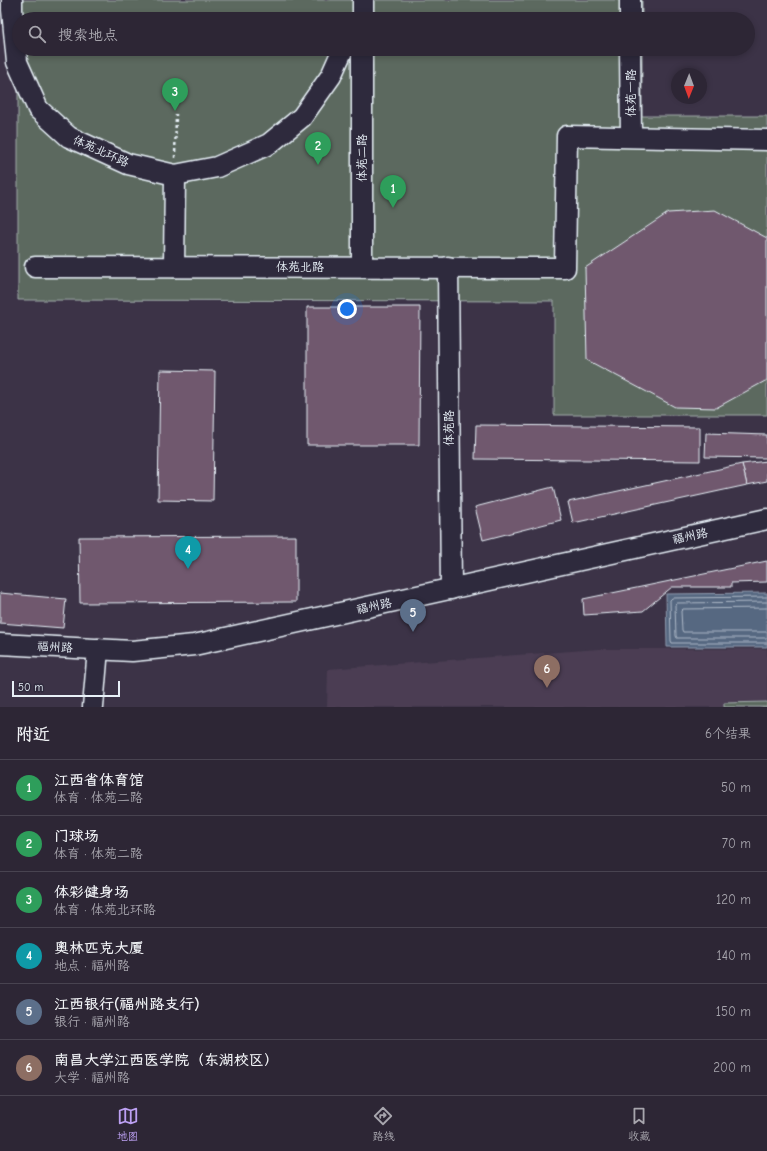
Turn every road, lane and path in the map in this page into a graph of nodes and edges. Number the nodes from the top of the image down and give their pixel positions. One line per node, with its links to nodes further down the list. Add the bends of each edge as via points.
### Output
1 (630, 0): 2 (street)
2 (630, 12)
3 (16, 56): 10 (street, 体苑北环路, via 38,109 69,137 128,164)
4 (340, 56): 10 (street, 体苑北环路, via 331,76 302,117 269,144 217,167)
5 (362, 56): 13 (street, 体苑二路)
6 (630, 56): 8 (street, 体苑一路)
7 (176, 114): 10 (path)
8 (631, 136): 9 (street); 14 (street, 体苑北路, via 567,136 565,268)
9 (767, 140)
10 (174, 175): 12 (street)
11 (35, 267): 12 (street, 体苑北路)
12 (174, 267): 13 (street, 体苑北路)
13 (362, 267): 14 (street, 体苑北路)
14 (448, 267): 16 (street, 体苑路)
15 (767, 519): 16 (street, 福州路)
16 (451, 589): 18 (street, 福州路, via 194,645 132,651)
17 (0, 644): 18 (street, 福州路)
18 (98, 649): 19 (street)
19 (93, 707)

